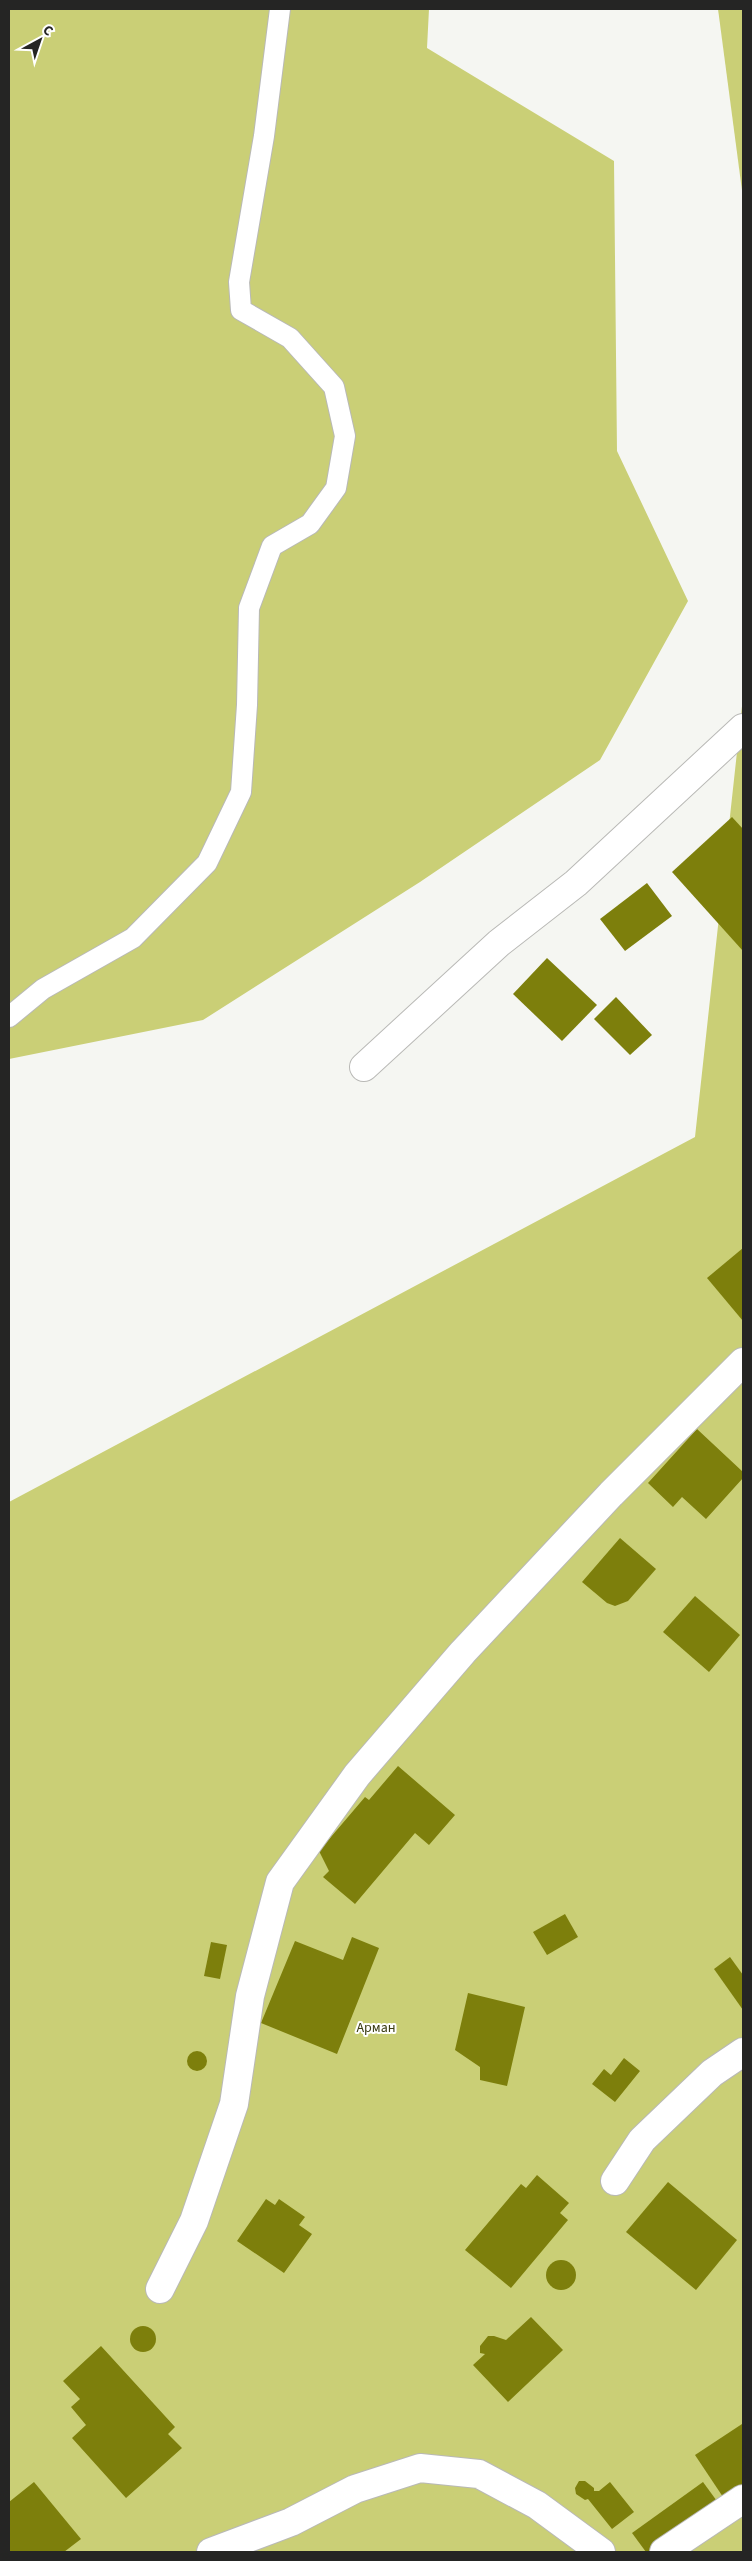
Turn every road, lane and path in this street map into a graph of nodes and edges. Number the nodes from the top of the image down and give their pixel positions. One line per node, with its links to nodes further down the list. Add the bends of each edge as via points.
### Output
1 (280, 9): 3 (lane, via 264,136 239,282 241,310 290,338 334,387 344,436 336,488 310,524 272,546 249,608 241,792 207,863 133,938 44,989)
2 (743, 728): 4 (street, via 576,883 499,943)
3 (9, 1017)
4 (364, 1067)
5 (743, 1362): 8 (street, via 611,1494 463,1652 357,1775 280,1882 250,1996 234,2104 194,2221)
6 (743, 2052): 7 (street, via 712,2073 642,2140)
7 (615, 2181)
8 (160, 2289)
9 (743, 2499): 12 (street)
10 (211, 2552): 11 (street, via 291,2522 355,2489 420,2468 480,2474 536,2505)
11 (601, 2552)
12 (664, 2552)

